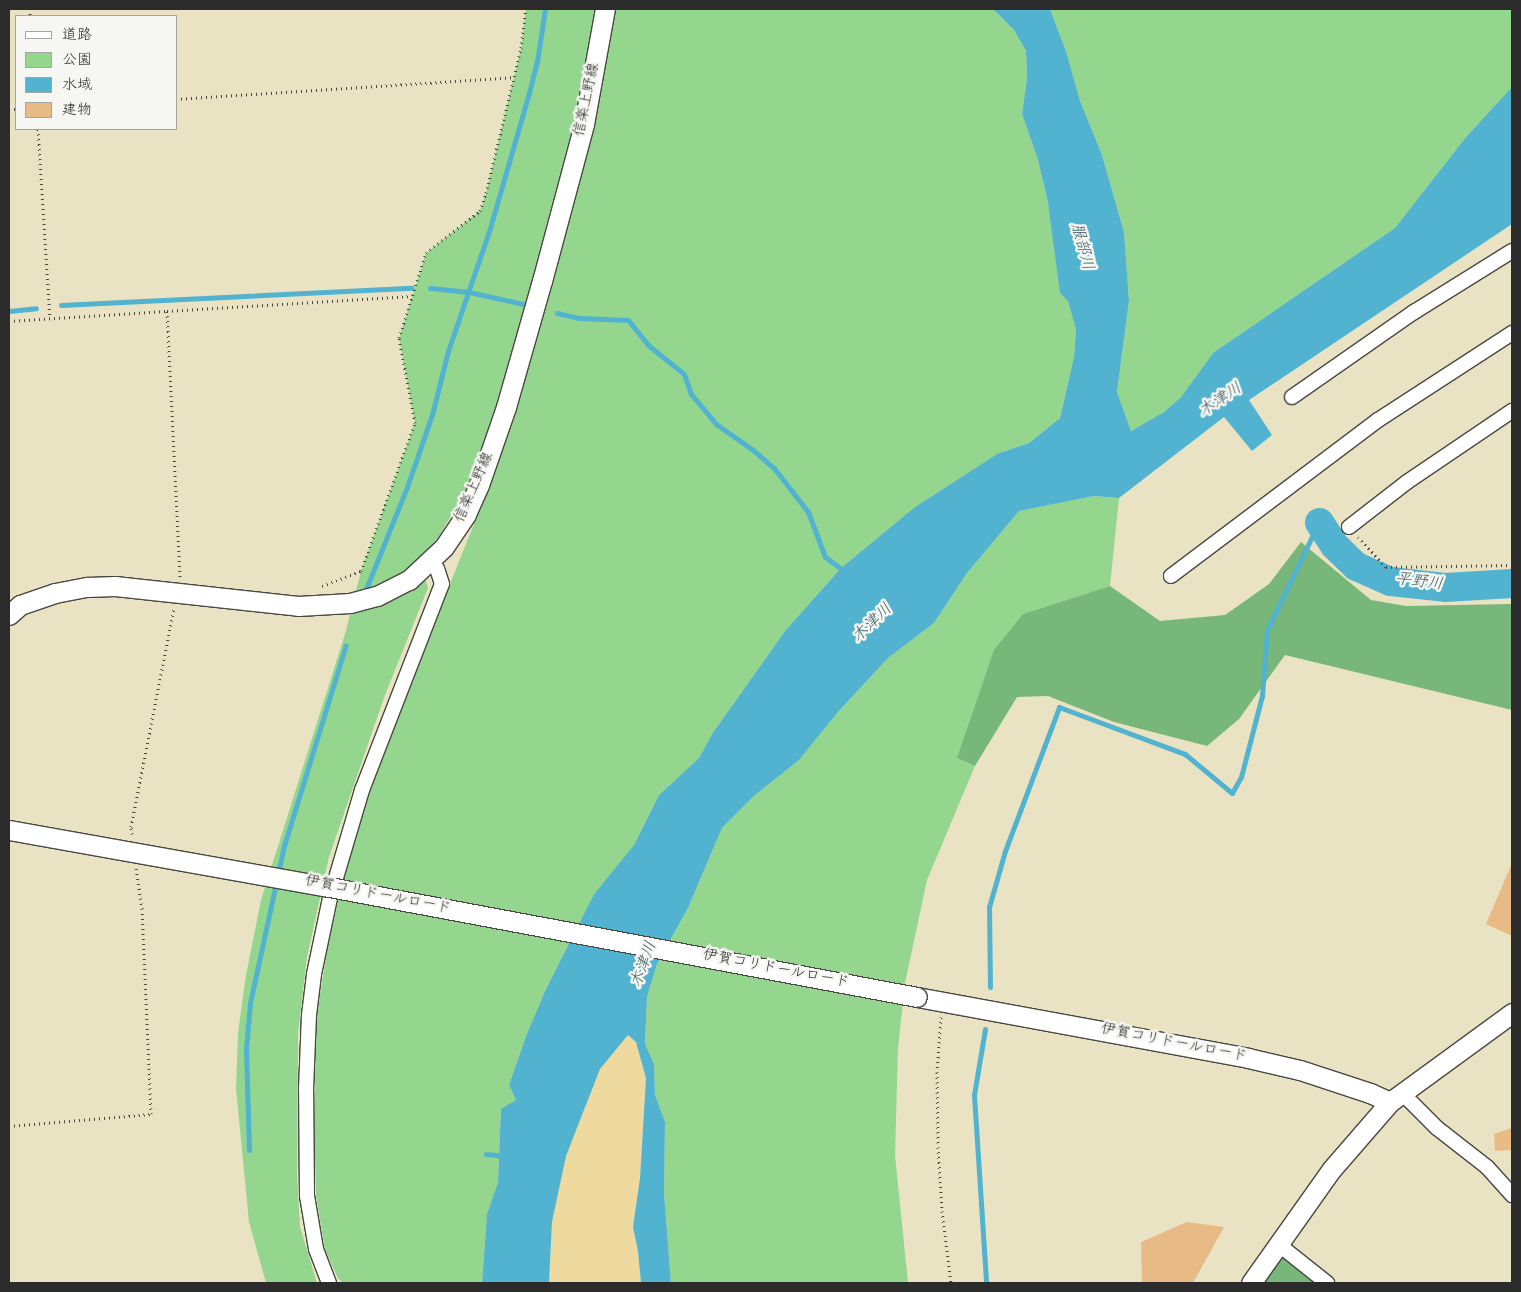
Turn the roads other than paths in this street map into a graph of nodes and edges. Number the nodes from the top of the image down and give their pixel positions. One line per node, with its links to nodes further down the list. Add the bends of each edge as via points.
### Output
1 (605, 9): 7 (street, 信楽上野線, via 584,124 506,407 480,485 466,514)
2 (1512, 251): 4 (street, via 1414,312)
3 (1512, 333): 8 (street, via 1378,420)
4 (1292, 397)
5 (1512, 411): 6 (street, via 1407,482)
6 (1348, 528)
7 (431, 561): 9 (street, 信楽上野線, via 409,580 377,596 350,603 298,606 115,586 55,593); 15 (street, via 438,569 442,584 362,790 330,898 308,1015 307,1196 316,1249)
8 (1171, 576)
9 (12, 609)
10 (9, 830): 12 (street, 伊賀コリドールロード, bridge, via 1248,1058)
11 (1512, 1013): 12 (street)
12 (1396, 1098): 13 (street, via 1486,1167); 14 (street, via 1331,1170)
13 (1512, 1195)
14 (1278, 1244): 16 (street); 17 (street)
15 (329, 1283)
16 (1251, 1283)
17 (1328, 1283)

